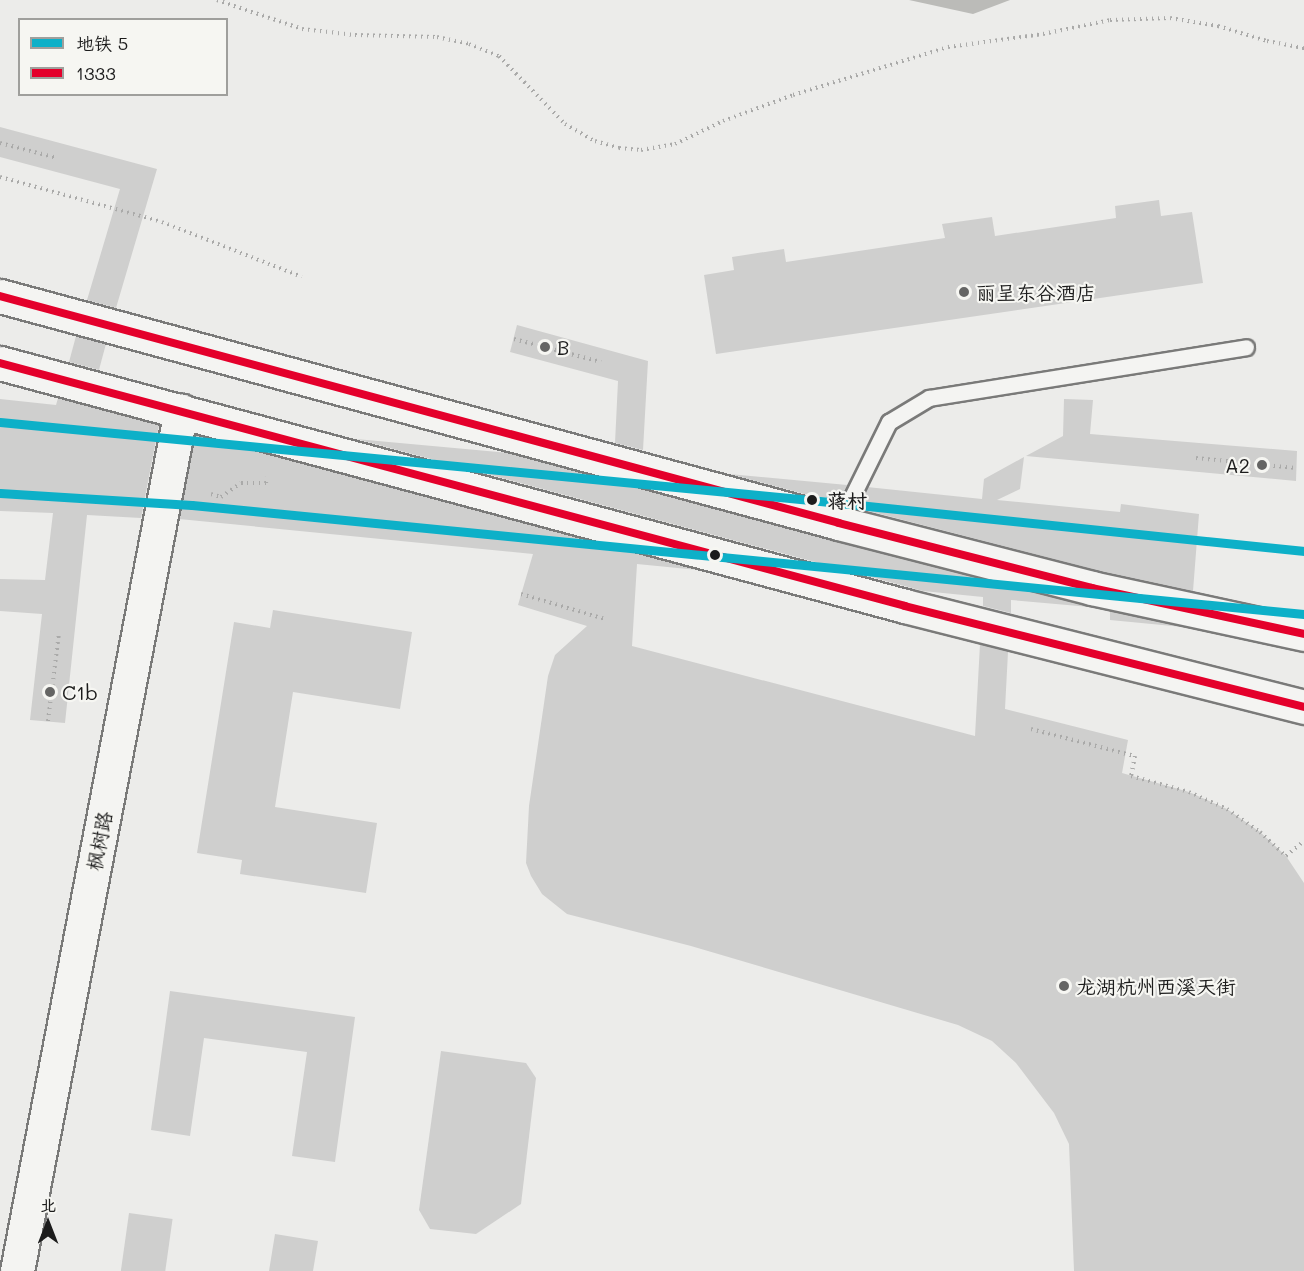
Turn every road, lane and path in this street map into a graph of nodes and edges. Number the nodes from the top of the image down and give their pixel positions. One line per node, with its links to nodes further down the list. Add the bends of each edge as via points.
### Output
1 (218, 0): 2 (path, via 302,29 437,37 469,44 499,56 565,124 595,141 641,150 675,144 792,95 948,47 1110,20 1170,18)
2 (1304, 48)
3 (0, 143): 4 (path)
4 (57, 158)
5 (0, 177): 6 (path, via 162,222)
6 (302, 277)
7 (0, 296): 17 (main road)
8 (514, 339): 10 (path)
9 (1246, 347): 17 (lane, via 929,398 889,422)
10 (601, 362)
11 (0, 363): 12 (main road)
12 (182, 410): 22 (main road, via 905,606); 26 (main road, 枫树路)
13 (1196, 458): 14 (path)
14 (1297, 468)
15 (267, 477): 16 (path, via 266,483 241,483 221,497)
16 (212, 494)
17 (839, 523): 21 (main road, via 1092,588)
18 (521, 594): 19 (path)
19 (605, 620)
20 (59, 633): 23 (path)
21 (1304, 634)
22 (1304, 707)
23 (48, 721)
24 (1031, 729): 25 (path, via 1135,756 1131,776 1189,792 1227,809 1286,856)
25 (1304, 841)
26 (17, 1271)

